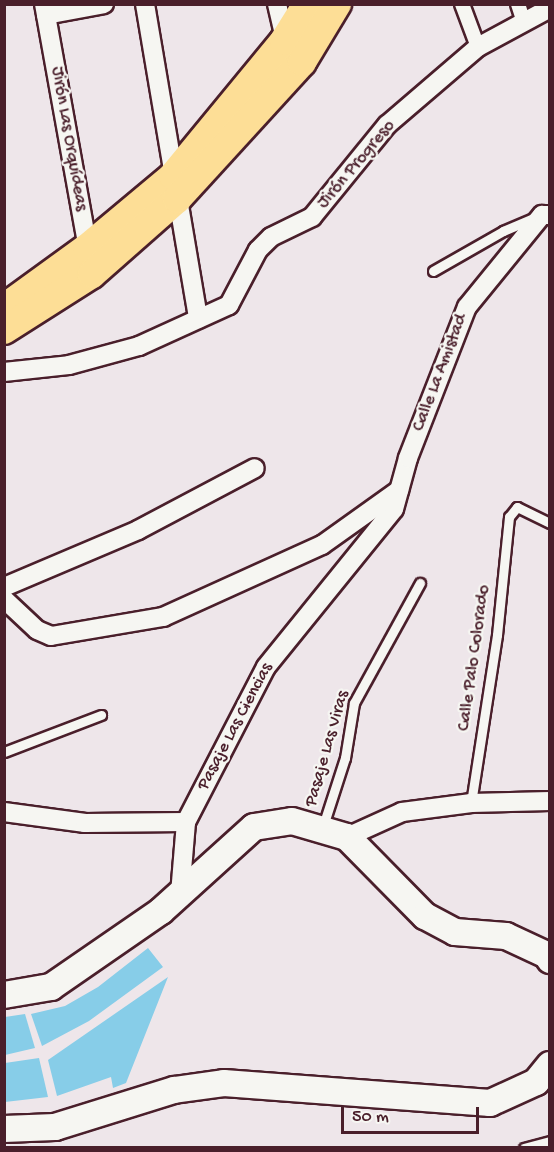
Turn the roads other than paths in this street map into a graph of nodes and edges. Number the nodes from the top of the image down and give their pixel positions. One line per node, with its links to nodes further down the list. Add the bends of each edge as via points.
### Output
1 (104, 4): 9 (street)
2 (145, 4): 14 (street)
3 (277, 4): 11 (street)
4 (307, 4): 11 (main road)
5 (337, 4): 13 (main road)
6 (462, 4): 12 (street)
7 (518, 4): 10 (street)
8 (549, 8): 10 (street, Jirón Progreso)
9 (45, 10): 16 (street, Jirón Las Orquídeas)
10 (524, 22): 12 (street, Jirón Progreso)
11 (284, 40): 13 (street); 14 (main road)
12 (478, 47): 19 (street, Jirón Progreso, via 387,125 312,217 271,237 258,250 229,305)
13 (302, 62): 14 (main road)
14 (175, 187): 16 (main road); 19 (street)
15 (546, 215): 17 (lane, via 503,231); 23 (street, Calle La Amistad, via 467,307)
16 (90, 261): 18 (main road); 20 (main road)
17 (432, 271)
18 (4, 308)
19 (198, 319): 21 (street, Jirón Progreso, via 139,346 69,365)
20 (4, 330)
21 (11, 371)
22 (255, 468): 26 (street, via 138,530)
23 (399, 490): 27 (street, via 322,545 163,617 51,636 37,630); 33 (street, Pasaje Las Ciencias, via 394,509 266,667)
24 (549, 523): 31 (lane, Calle Palo Colorado, via 517,507 509,517 497,635)
25 (420, 583): 34 (lane, Pasaje Las Viras, via 354,703 345,758)
26 (4, 587)
27 (4, 599)
28 (102, 715): 29 (lane)
29 (4, 752)
30 (549, 801): 31 (street)
31 (471, 803): 35 (street, via 402,812)
32 (4, 812): 33 (street, via 94,824)
33 (186, 822): 36 (street)
34 (322, 830): 35 (main road); 36 (main road, via 292,821 254,827)
35 (347, 837): 37 (main road, via 425,916 455,932 506,936)
36 (180, 894): 38 (main road, via 51,987)
37 (549, 957)
38 (4, 995)
39 (549, 1065): 40 (main road, via 536,1082 490,1103 224,1083 174,1090 55,1127)
40 (4, 1129)
41 (549, 1141): 42 (lane)
42 (524, 1148)

